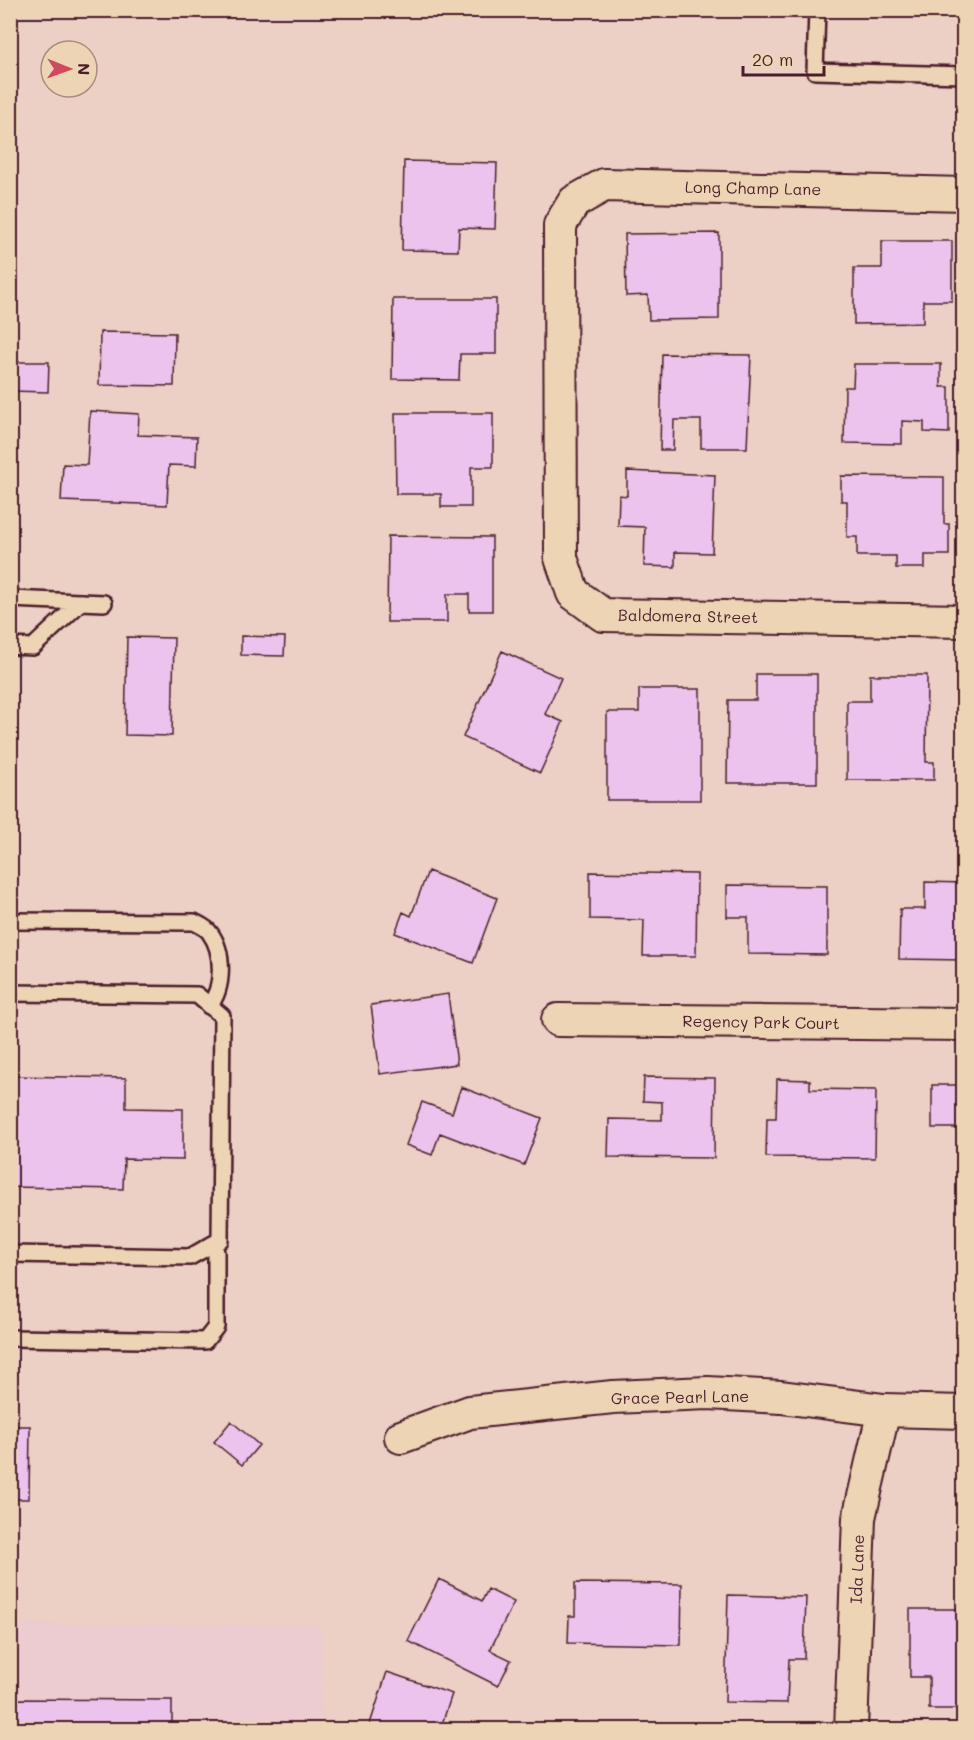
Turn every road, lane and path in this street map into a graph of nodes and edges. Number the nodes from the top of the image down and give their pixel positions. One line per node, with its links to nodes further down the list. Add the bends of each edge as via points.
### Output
1 (817, 10): 2 (lane, via 814,71)
2 (963, 75)
3 (963, 194): 4 (street, Long Champ Lane, via 604,185 574,202)
4 (560, 225): 8 (street, Baldomera Street, via 561,558 573,593 603,615)
5 (10, 599): 6 (lane)
6 (81, 602): 7 (lane); 9 (lane, via 33,647)
7 (104, 603)
8 (963, 621)
9 (10, 646)
10 (10, 921): 12 (lane, via 194,922 209,931 218,947 217,997)
11 (10, 993): 12 (lane, via 197,995)
12 (209, 1006): 15 (lane, via 222,1016 220,1240)
13 (558, 1020): 14 (street, Regency Park Court)
14 (963, 1024)
15 (213, 1244): 16 (lane, via 190,1257); 17 (lane, via 216,1327 205,1341)
16 (10, 1254)
17 (10, 1338)
18 (884, 1410): 19 (street, Grace Pearl Lane); 20 (street, Grace Pearl Lane, via 781,1397 708,1393 613,1397 470,1412); 21 (street, Ida Lane, via 859,1518)
19 (963, 1412)
20 (401, 1437)
21 (851, 1730)

